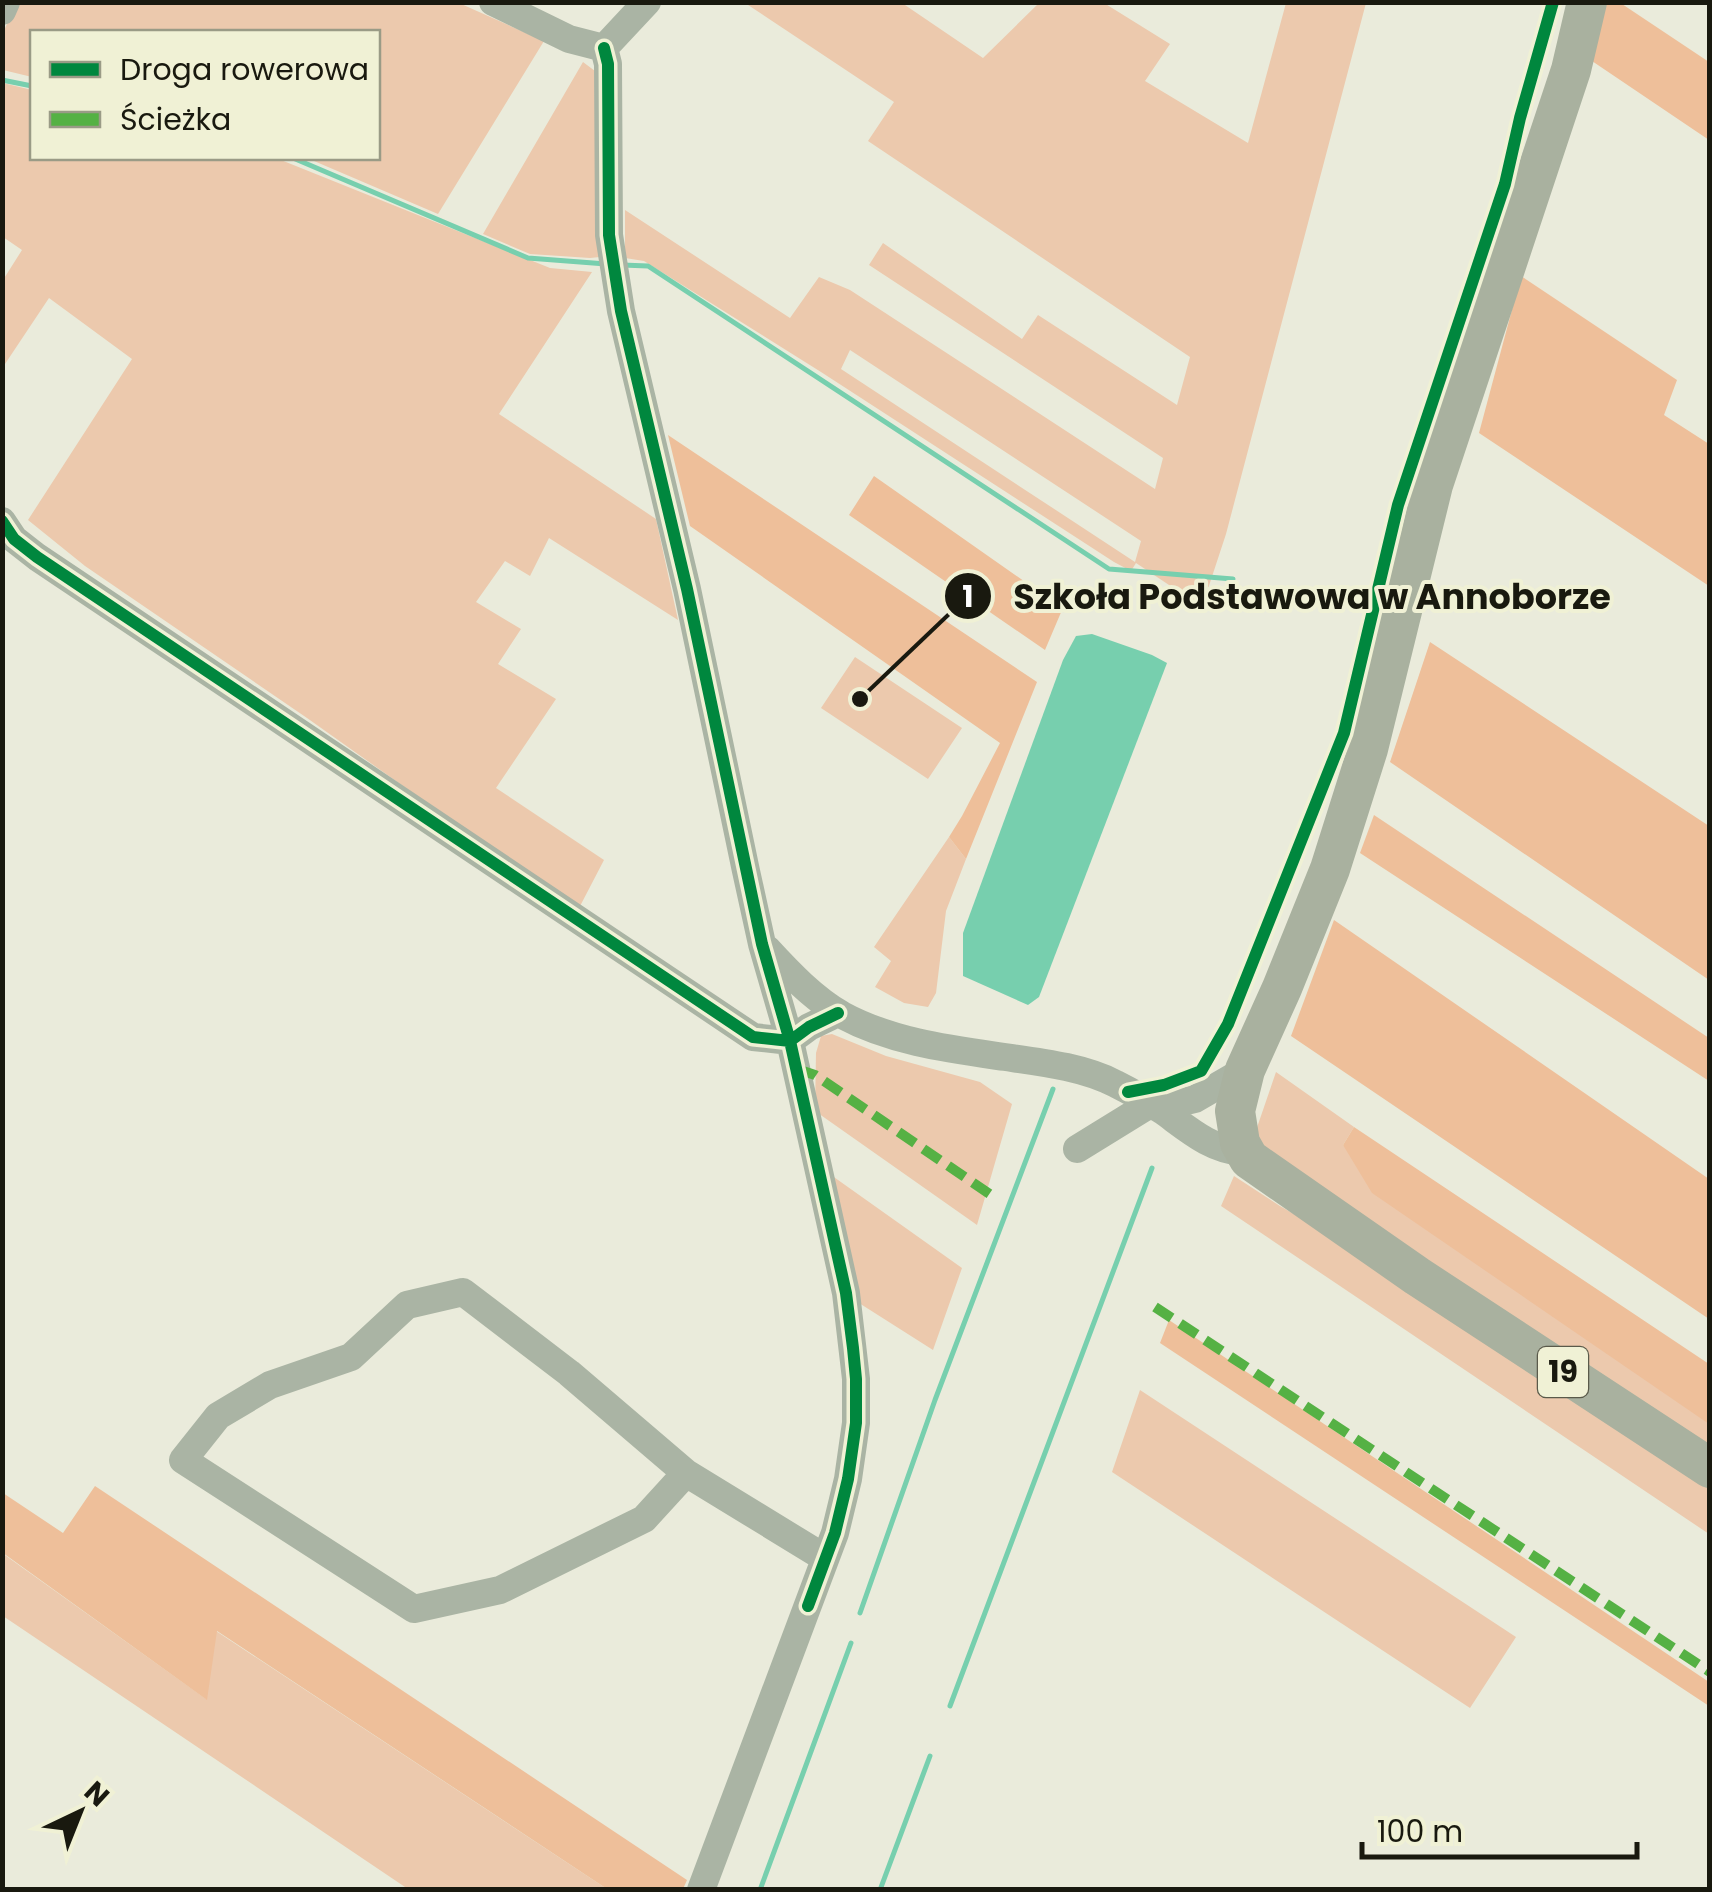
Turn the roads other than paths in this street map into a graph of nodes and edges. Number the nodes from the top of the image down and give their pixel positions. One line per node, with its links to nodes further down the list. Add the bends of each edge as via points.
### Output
1 (6, 2): 5 (street)
2 (493, 2): 6 (street)
3 (647, 2): 6 (street)
4 (1587, 2): 11 (highway, via 1571,70 1433,485 1368,750 1330,870)
5 (2, 11)
6 (604, 48): 8 (street, via 609,235 621,311)
7 (2, 522): 10 (street, via 37,557 730,1024 761,1040)
8 (762, 944): 9 (street); 10 (street)
9 (838, 1013): 10 (street); 12 (street, via 914,1042 1060,1066 1115,1083)
10 (790, 1041): 17 (street, via 846,1292 856,1378 848,1479)
11 (1245, 1070): 12 (street, via 1195,1100); 14 (highway, via 1236,1111)
12 (1154, 1106): 13 (street); 14 (street, via 1202,1140)
13 (1077, 1149)
14 (1244, 1152): 15 (highway, 19, via 1417,1276)
15 (1710, 1468)
16 (686, 1473): 16 (street, via 462,1292 407,1305 351,1357 270,1385 218,1416 183,1460 414,1609 500,1590 644,1519); 17 (street)
17 (825, 1558): 18 (street)
18 (700, 1890)

